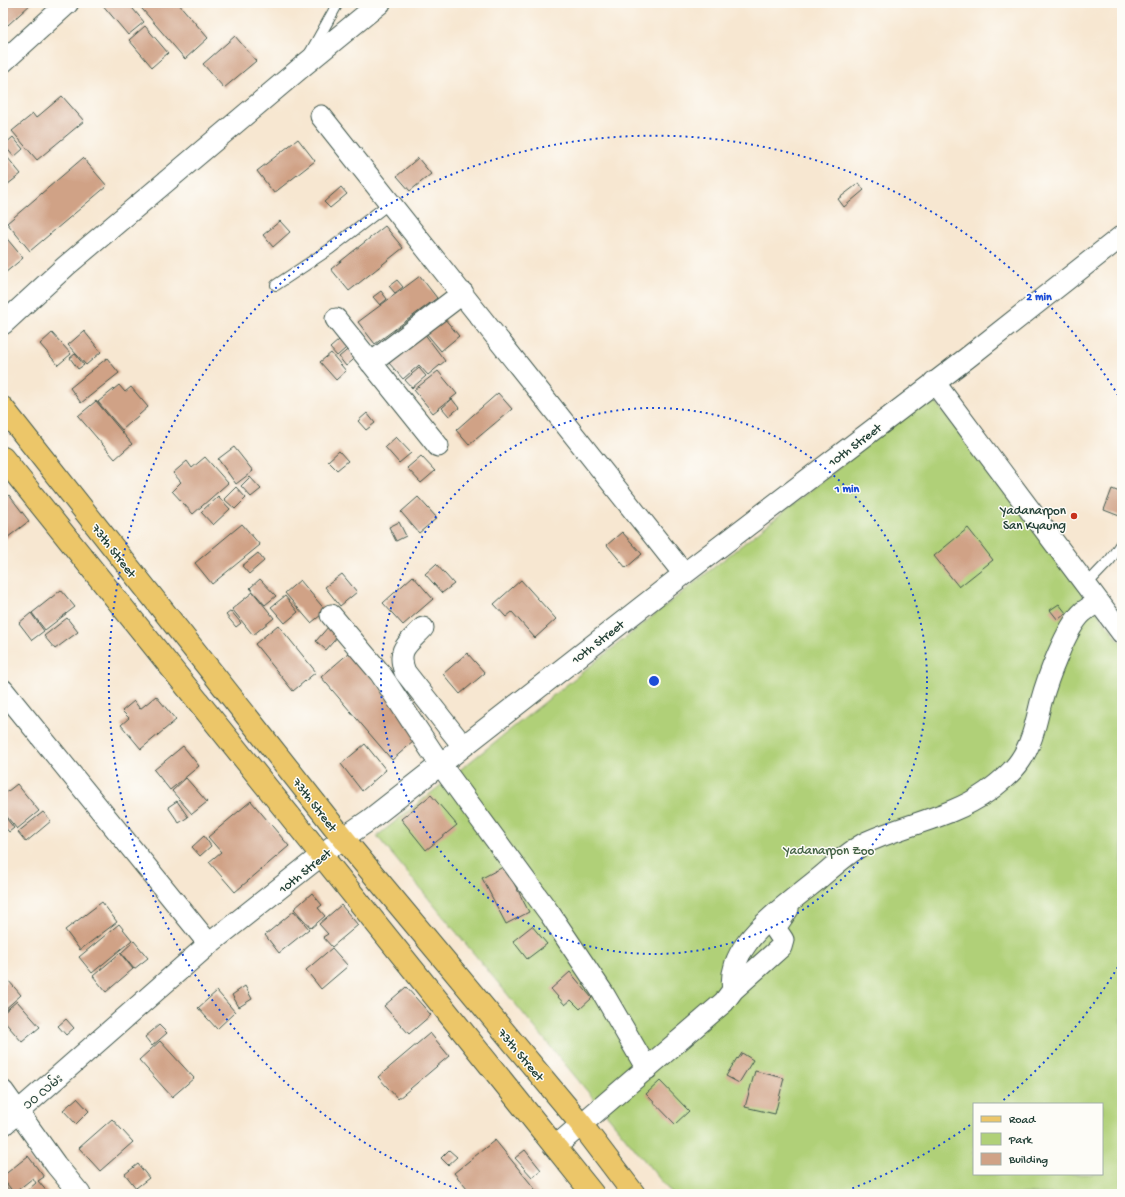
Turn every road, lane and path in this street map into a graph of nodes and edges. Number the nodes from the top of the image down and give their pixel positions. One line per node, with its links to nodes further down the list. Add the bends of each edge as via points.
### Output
1 (68, 3): 4 (street)
2 (338, 3): 5 (lane)
3 (380, 3): 5 (street)
4 (3, 62)
5 (303, 66): 12 (street, via 66,266)
6 (322, 116): 7 (street)
7 (391, 202): 9 (lane, via 330,249); 10 (street)
8 (1122, 236): 14 (street, 10th Street)
9 (276, 285)
10 (463, 293): 13 (street); 19 (street)
11 (336, 319): 13 (street)
12 (3, 324)
13 (371, 363): 16 (street)
14 (934, 382): 19 (street, 10th Street); 20 (street)
15 (5, 415): 28 (main road, 73th Street)
16 (438, 446)
17 (3, 458): 29 (main road)
18 (1122, 542): 20 (lane, via 1110,560)
19 (684, 574): 26 (street, 10th Street)
20 (1086, 585): 21 (street)
21 (1098, 602): 24 (street); 30 (street, via 1082,613 1060,649 1046,686 1032,738 1020,761 1003,779 961,807 850,852)
22 (331, 615): 27 (street, via 380,673)
23 (423, 628): 26 (street, via 402,650 401,661 405,672)
24 (1122, 633)
25 (3, 690): 31 (street)
26 (463, 746): 27 (street, 10th Street)
27 (440, 764): 28 (street, 10th Street); 34 (street, via 550,914 599,986)
28 (343, 838): 29 (street, 10th Street); 37 (main road, 73th Street)
29 (322, 856): 31 (street, 10th Street); 38 (main road)
30 (796, 896): 32 (street, via 747,942 735,962 732,980); 32 (street, via 775,928 783,940 781,947)
31 (216, 939): 33 (street, 10th Street)
32 (734, 990): 34 (street, via 710,1015)
33 (82, 1058): 36 (street, ၁၀ လမ်း)
34 (647, 1069): 37 (street)
35 (3, 1091): 36 (street)
36 (10, 1118): 39 (street)
37 (581, 1124): 38 (street); 41 (main road, 73th Street)
38 (555, 1147): 40 (main road)
39 (80, 1194)
40 (593, 1194)
41 (634, 1194)

